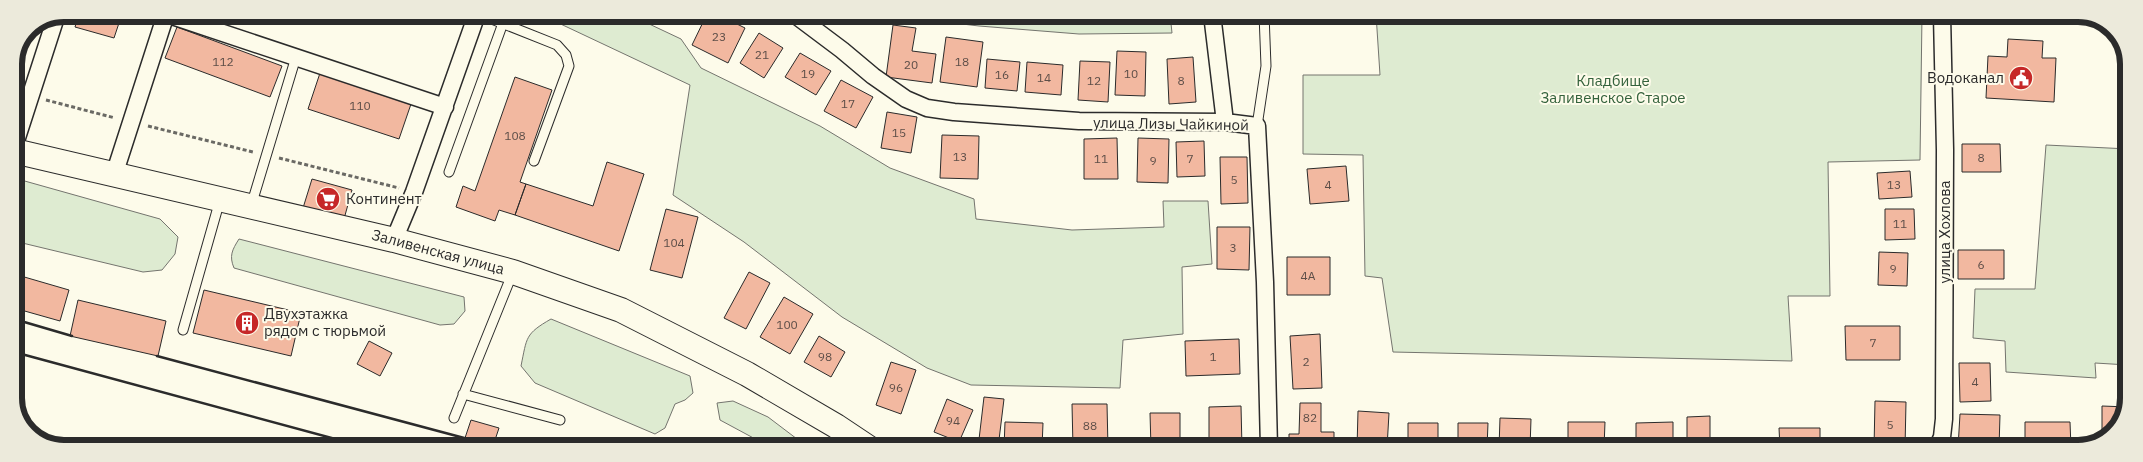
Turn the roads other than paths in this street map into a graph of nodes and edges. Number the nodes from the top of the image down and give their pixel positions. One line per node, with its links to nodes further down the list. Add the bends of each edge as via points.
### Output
1 (163, 22): 18 (street)
2 (190, 22): 10 (street)
3 (475, 22): 11 (street)
4 (805, 22): 13 (street, улица Лизы Чайкиной, via 873,76 906,99 928,108 1079,121)
5 (1213, 22): 13 (street)
6 (1264, 22): 14 (lane, via 1266,66)
7 (1942, 22): 29 (street, улица Хохлова, via 1946,150 1944,409)
8 (503, 23): 16 (lane, via 556,45 568,60 569,66); 17 (lane)
9 (54, 24): 12 (street)
10 (296, 57): 11 (street); 20 (lane)
11 (445, 107): 21 (street)
12 (22, 122)
13 (1225, 122): 14 (street, улица Лизы Чайкиной)
14 (1257, 126): 28 (street, улица Лизы Чайкиной)
15 (22, 151): 18 (street, Заливенская улица)
16 (534, 161)
17 (449, 172)
18 (114, 175): 19 (street, Заливенская улица)
19 (220, 200): 20 (street, Заливенская улица); 23 (lane)
20 (250, 207): 21 (street, Заливенская улица)
21 (394, 240): 22 (street, Заливенская улица)
22 (513, 272): 24 (lane); 27 (street, Заливенская улица, via 621,310 747,374)
23 (183, 330)
24 (463, 394): 25 (lane); 26 (lane)
25 (454, 418)
26 (560, 420)
27 (856, 440)
28 (1269, 440)
29 (1941, 440)

